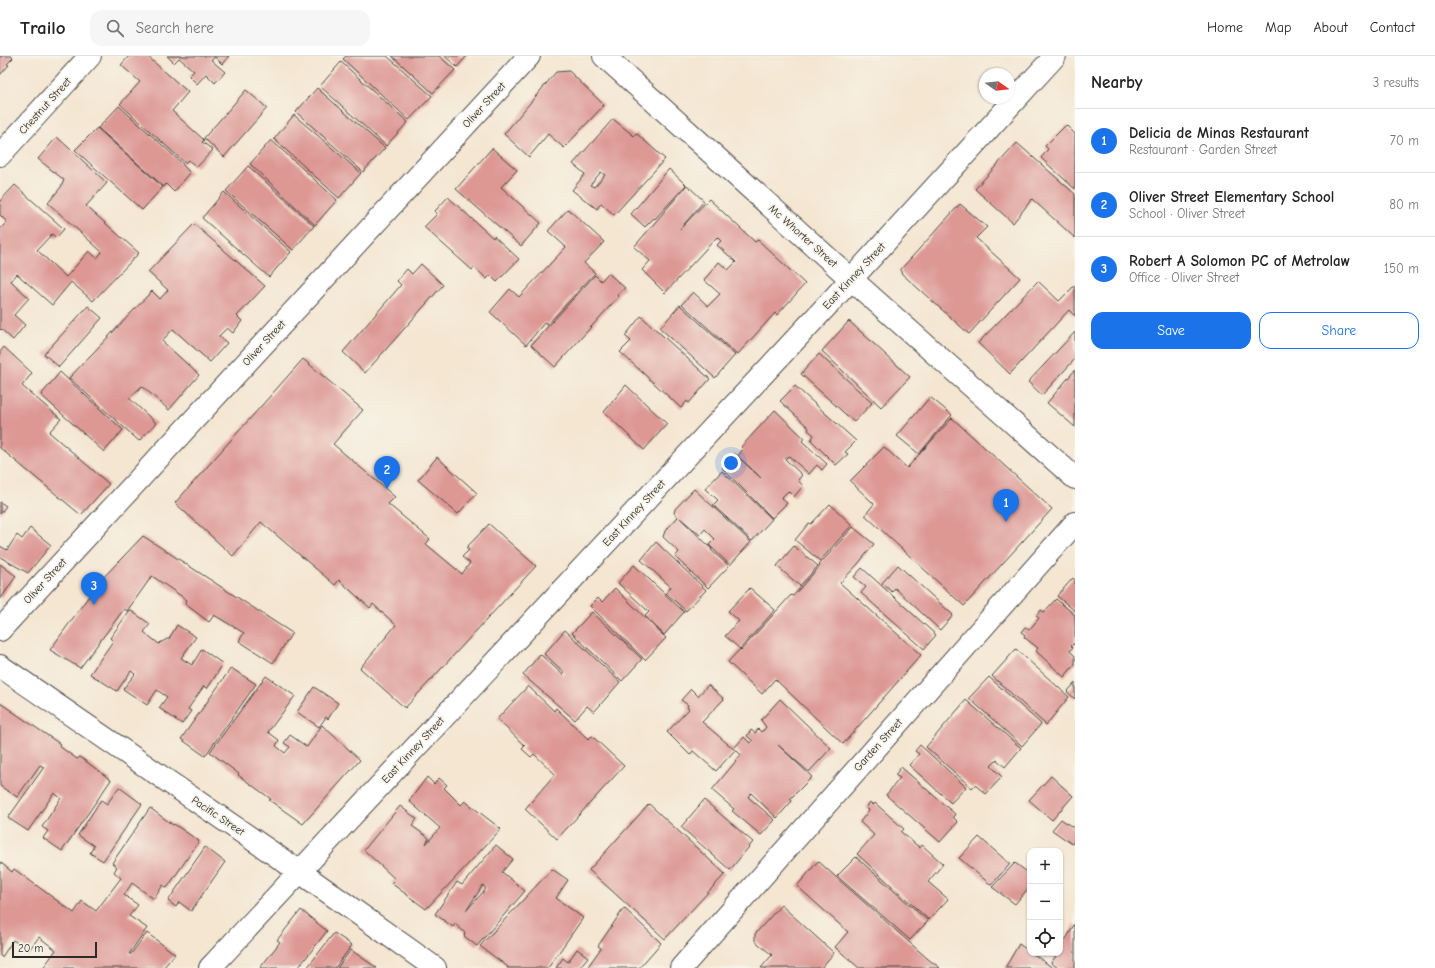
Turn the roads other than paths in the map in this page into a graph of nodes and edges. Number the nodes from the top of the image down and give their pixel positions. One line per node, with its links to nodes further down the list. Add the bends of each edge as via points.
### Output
1 (90, 56): 5 (street, Chestnut Street)
2 (529, 56): 9 (street, Oliver Street)
3 (604, 56): 6 (street, Mc Whorter Street)
4 (1055, 56): 6 (street, East Kinney Street)
5 (0, 155)
6 (851, 279): 7 (street, Mc Whorter Street); 11 (street, East Kinney Street)
7 (1075, 478)
8 (1075, 523): 14 (street, Garden Street)
9 (0, 630)
10 (0, 666): 11 (street, Pacific Street)
11 (300, 872): 12 (street, Pacific Street); 13 (street, East Kinney Street)
12 (425, 965)
13 (210, 968)
14 (681, 968)

